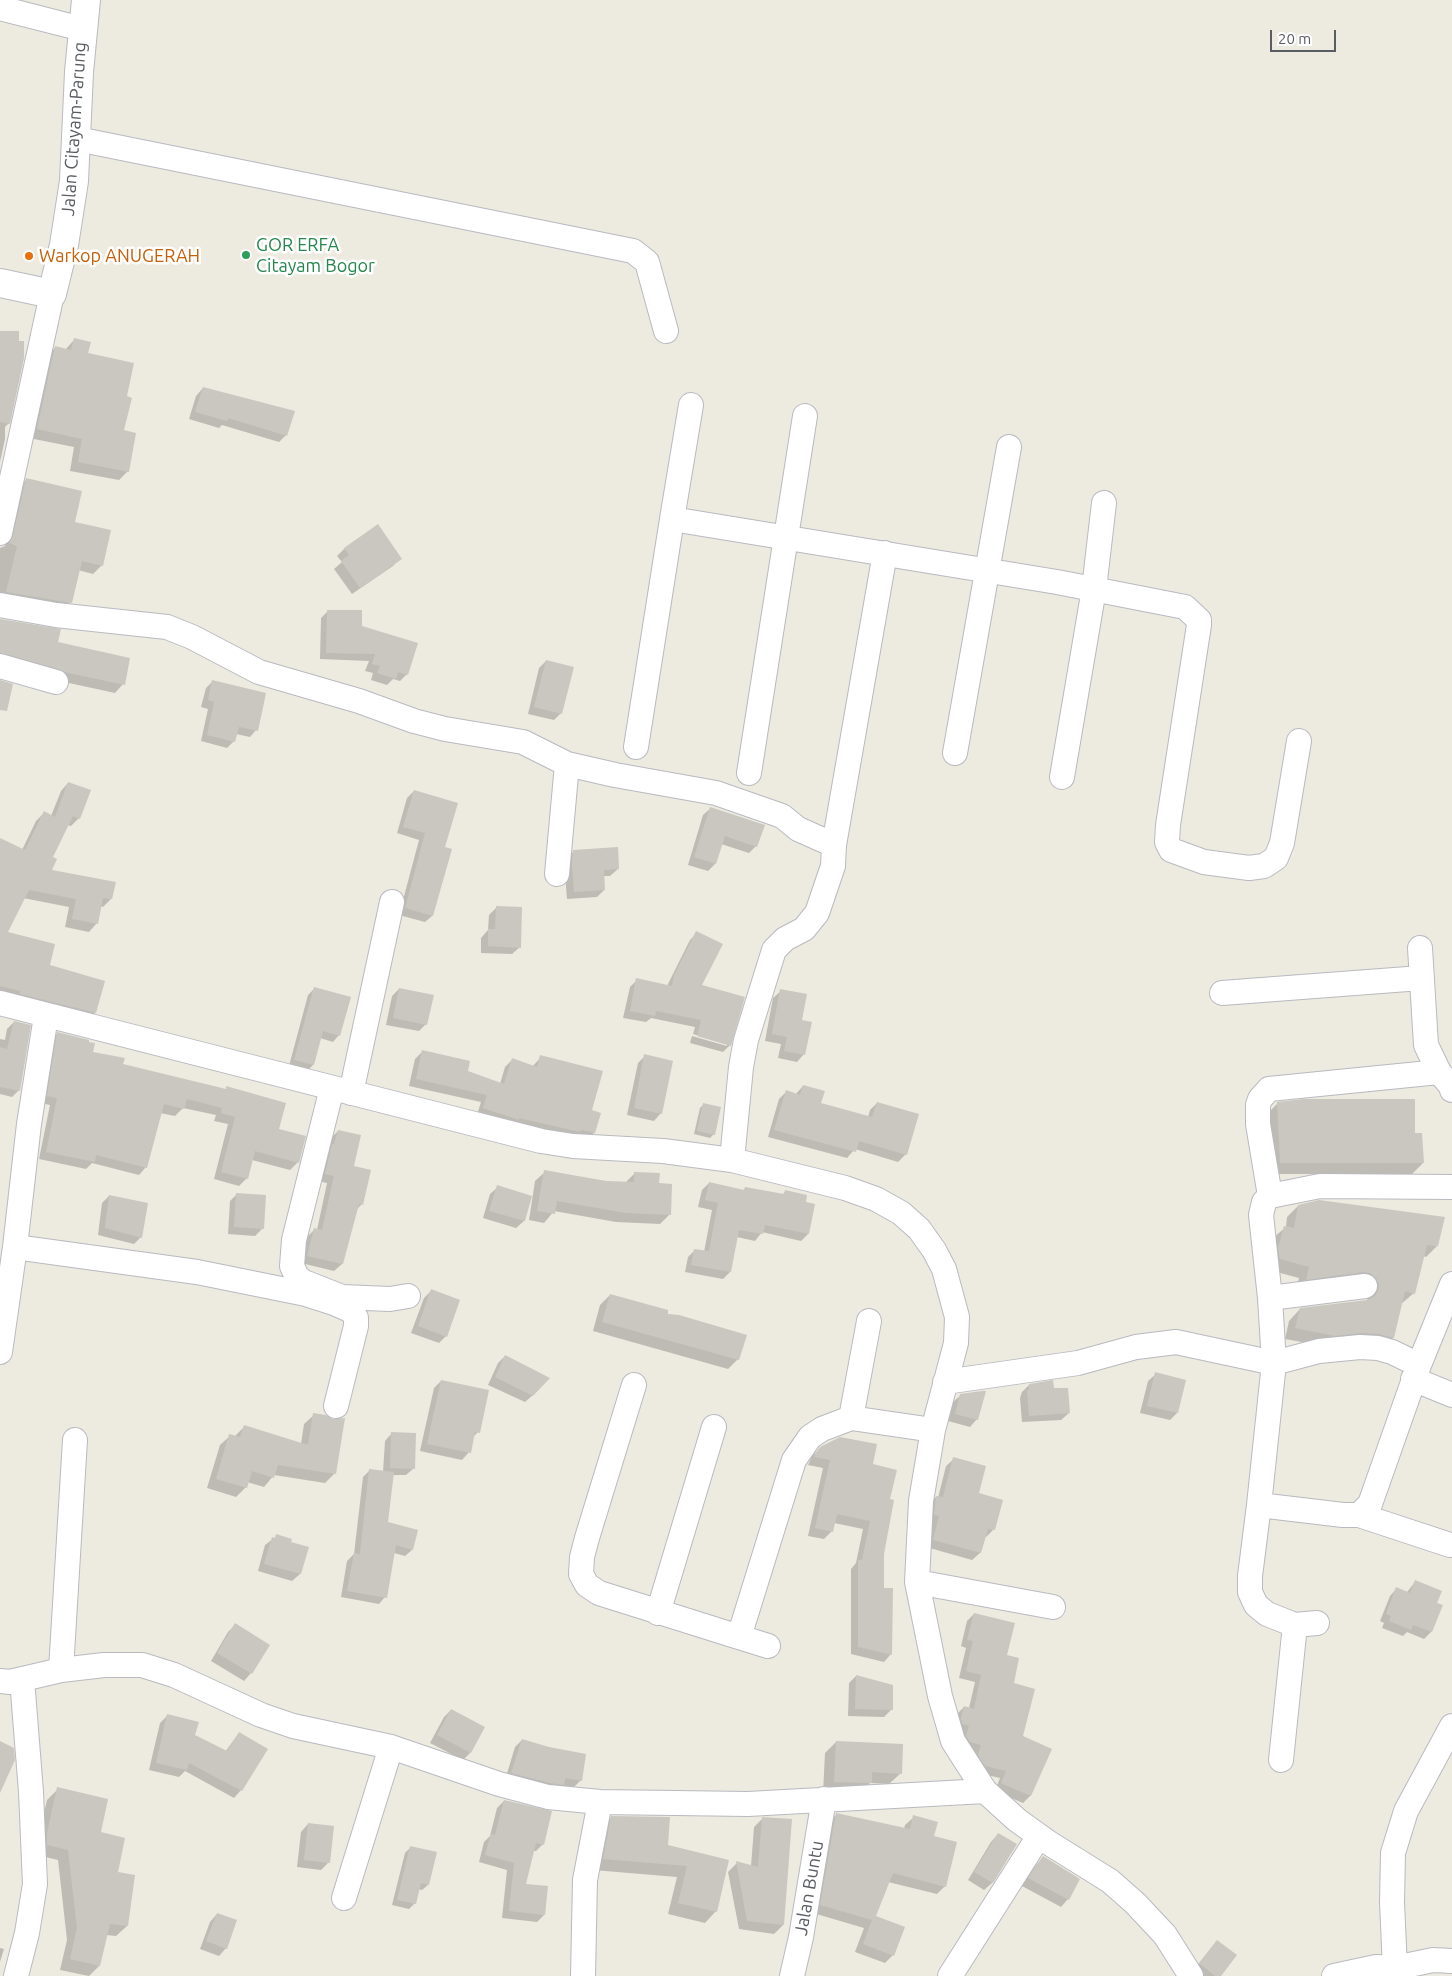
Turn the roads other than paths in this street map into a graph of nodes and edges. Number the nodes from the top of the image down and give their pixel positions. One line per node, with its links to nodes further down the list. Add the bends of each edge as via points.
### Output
1 (86, 0): 3 (street, Jalan Citayam-Parung)
2 (0, 8): 3 (street)
3 (82, 29): 4 (street, Jalan Citayam-Parung)
4 (77, 139): 6 (street, Jalan Citayam-Parung, via 64,246); 7 (street, via 633,251 648,262)
5 (0, 283): 6 (street)
6 (52, 294): 13 (street)
7 (666, 331)
8 (691, 405): 12 (street)
9 (805, 416): 14 (street)
10 (1009, 447): 16 (street)
11 (1104, 503): 17 (street)
12 (672, 518): 14 (street); 22 (street)
13 (0, 534)
14 (786, 537): 15 (street); 25 (street)
15 (886, 553): 16 (street); 27 (street)
16 (987, 570): 17 (street); 23 (street)
17 (1094, 589): 21 (street, via 1185,607 1199,620 1168,825 1170,850 1204,862 1249,868 1264,866 1276,858 1282,843); 26 (street)
18 (0, 605): 24 (street, via 56,615 167,627 259,672 422,723 524,742)
19 (0, 666): 20 (street)
20 (56, 682)
21 (1299, 741)
22 (636, 748)
23 (956, 753)
24 (567, 764): 27 (street, via 716,793 782,816 798,829); 28 (street)
25 (749, 773)
26 (1062, 777)
27 (834, 844): 37 (street, via 832,866 817,913 804,929 778,945 772,958 746,1040)
28 (557, 874)
29 (392, 902): 36 (street)
30 (1420, 948): 31 (street)
31 (1421, 978): 32 (street); 35 (street, via 1426,1045)
32 (1222, 993)
33 (0, 1003): 34 (street)
34 (46, 1016): 36 (street); 40 (street)
35 (1445, 1081): 39 (street, via 1269,1089 1260,1099 1258,1115)
36 (341, 1090): 37 (street, via 541,1141); 43 (street, via 294,1240 292,1266 297,1277 304,1282 342,1297 390,1299)
37 (732, 1160): 49 (street, via 846,1188 876,1199 901,1213 919,1229 944,1269 957,1317 956,1343)
38 (1452, 1187): 39 (street, via 1320,1186)
39 (1270, 1196): 44 (street, via 1264,1202 1261,1215)
40 (15, 1247): 46 (street); 52 (street, via 197,1272 334,1302 352,1311 356,1318)
41 (1452, 1284): 48 (street)
42 (1365, 1286): 44 (street)
43 (408, 1296)
44 (1270, 1298): 47 (street)
45 (869, 1322): 53 (street)
46 (0, 1352)
47 (1274, 1363): 48 (street, via 1319,1351 1378,1348 1392,1352); 49 (street, via 1176,1342 1136,1348 1078,1363); 57 (street)
48 (1416, 1372): 51 (street); 58 (street, via 1370,1504)
49 (945, 1382): 55 (street)
50 (634, 1385): 62 (street, via 587,1538 581,1574 587,1585 599,1594)
51 (1452, 1395)
52 (336, 1406)
53 (851, 1418): 55 (street); 63 (street, via 810,1436 794,1460)
54 (714, 1427): 62 (street)
55 (933, 1430): 60 (street, via 921,1501)
56 (75, 1440): 65 (street)
57 (1259, 1505): 58 (street); 69 (street, via 1250,1592 1256,1605 1267,1614 1306,1624)
58 (1360, 1515): 59 (street)
59 (1450, 1545)
60 (917, 1582): 61 (street); 70 (street, via 940,1696 953,1741)
61 (1053, 1607)
62 (658, 1613): 63 (street)
63 (739, 1637): 64 (street)
64 (768, 1646)
65 (61, 1670): 66 (street); 68 (street, via 142,1665 174,1675 293,1726)
66 (11, 1680): 77 (street, via 31,1792 35,1884)
67 (1452, 1726): 76 (street, via 1406,1811 1393,1853 1392,1910)
68 (391, 1747): 72 (street, via 548,1797); 74 (street)
69 (1281, 1760)
70 (985, 1791): 71 (street); 73 (street)
71 (824, 1799): 72 (street, via 748,1804); 79 (street, Jalan Buntu)
72 (600, 1802): 78 (street, via 585,1880)
73 (1039, 1836): 80 (street); 81 (street, via 1110,1881 1136,1903 1165,1935)
74 (344, 1898)
75 (1452, 1961): 76 (street, via 1433,1960)
76 (1398, 1972): 82 (street, via 1376,1967)
77 (16, 1976)
78 (583, 1976)
79 (792, 1976)
80 (950, 1976)
81 (1191, 1976)
82 (1334, 1976)

